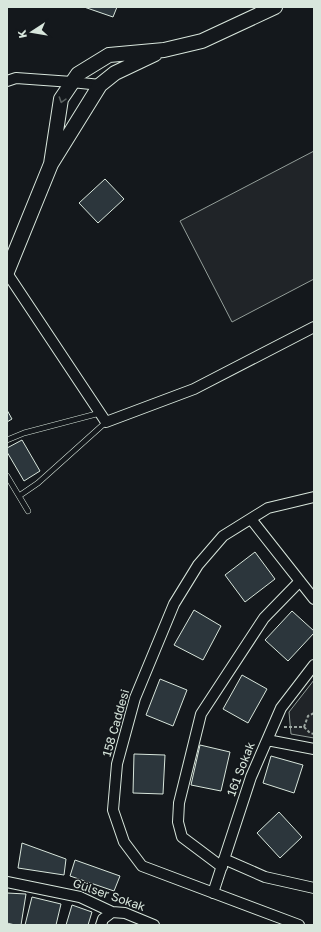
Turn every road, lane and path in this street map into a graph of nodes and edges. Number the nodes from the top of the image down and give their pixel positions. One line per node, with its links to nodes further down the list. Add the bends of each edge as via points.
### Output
1 (275, 7): 2 (main road, via 202,41)
2 (164, 50): 3 (main road); 4 (main road)
3 (109, 55): 4 (street); 6 (main road, via 78,74)
4 (115, 73): 7 (main road)
5 (7, 81): 6 (street, via 16,78)
6 (72, 82): 7 (street); 8 (main road, one-way to 8, via 61,98)
7 (100, 85): 8 (main road)
8 (51, 164): 9 (main road)
9 (7, 273): 11 (street)
10 (314, 327): 12 (street, via 194,389)
11 (100, 413): 12 (street); 13 (lane)
12 (106, 422): 15 (lane, via 38,483)
13 (7, 440)
14 (7, 476): 15 (lane)
15 (19, 496): 17 (lane)
16 (314, 497): 18 (street, 158 Caddesi, via 268,508)
17 (28, 511)
18 (250, 519): 19 (street); 31 (street, 158 Caddesi, via 223,536 198,565 174,604 135,698 117,764 113,810 124,842 142,866)
19 (300, 581): 20 (street); 28 (street, via 264,618 199,720 179,803 178,822 182,837)
20 (314, 599)
21 (314, 665): 23 (street, 161 Sokak, via 281,708)
22 (314, 713): 24 (path, via 308,716)
23 (272, 727): 24 (path); 26 (street, 161 Sokak)
24 (304, 727): 25 (path)
25 (314, 734)
26 (267, 740): 27 (street); 28 (street, 161 Sokak, via 251,777)
27 (314, 749)
28 (223, 863): 30 (street, via 266,877); 31 (street, 161 Sokak)
29 (7, 882): 32 (street, Gülser Sokak, via 80,896)
30 (314, 888)
31 (213, 893): 35 (street, 158 Caddesi)
32 (112, 912): 33 (street, via 103,919); 34 (street, Gülser Sokak, via 125,913)
33 (101, 925)
34 (154, 925)
35 (299, 925)

